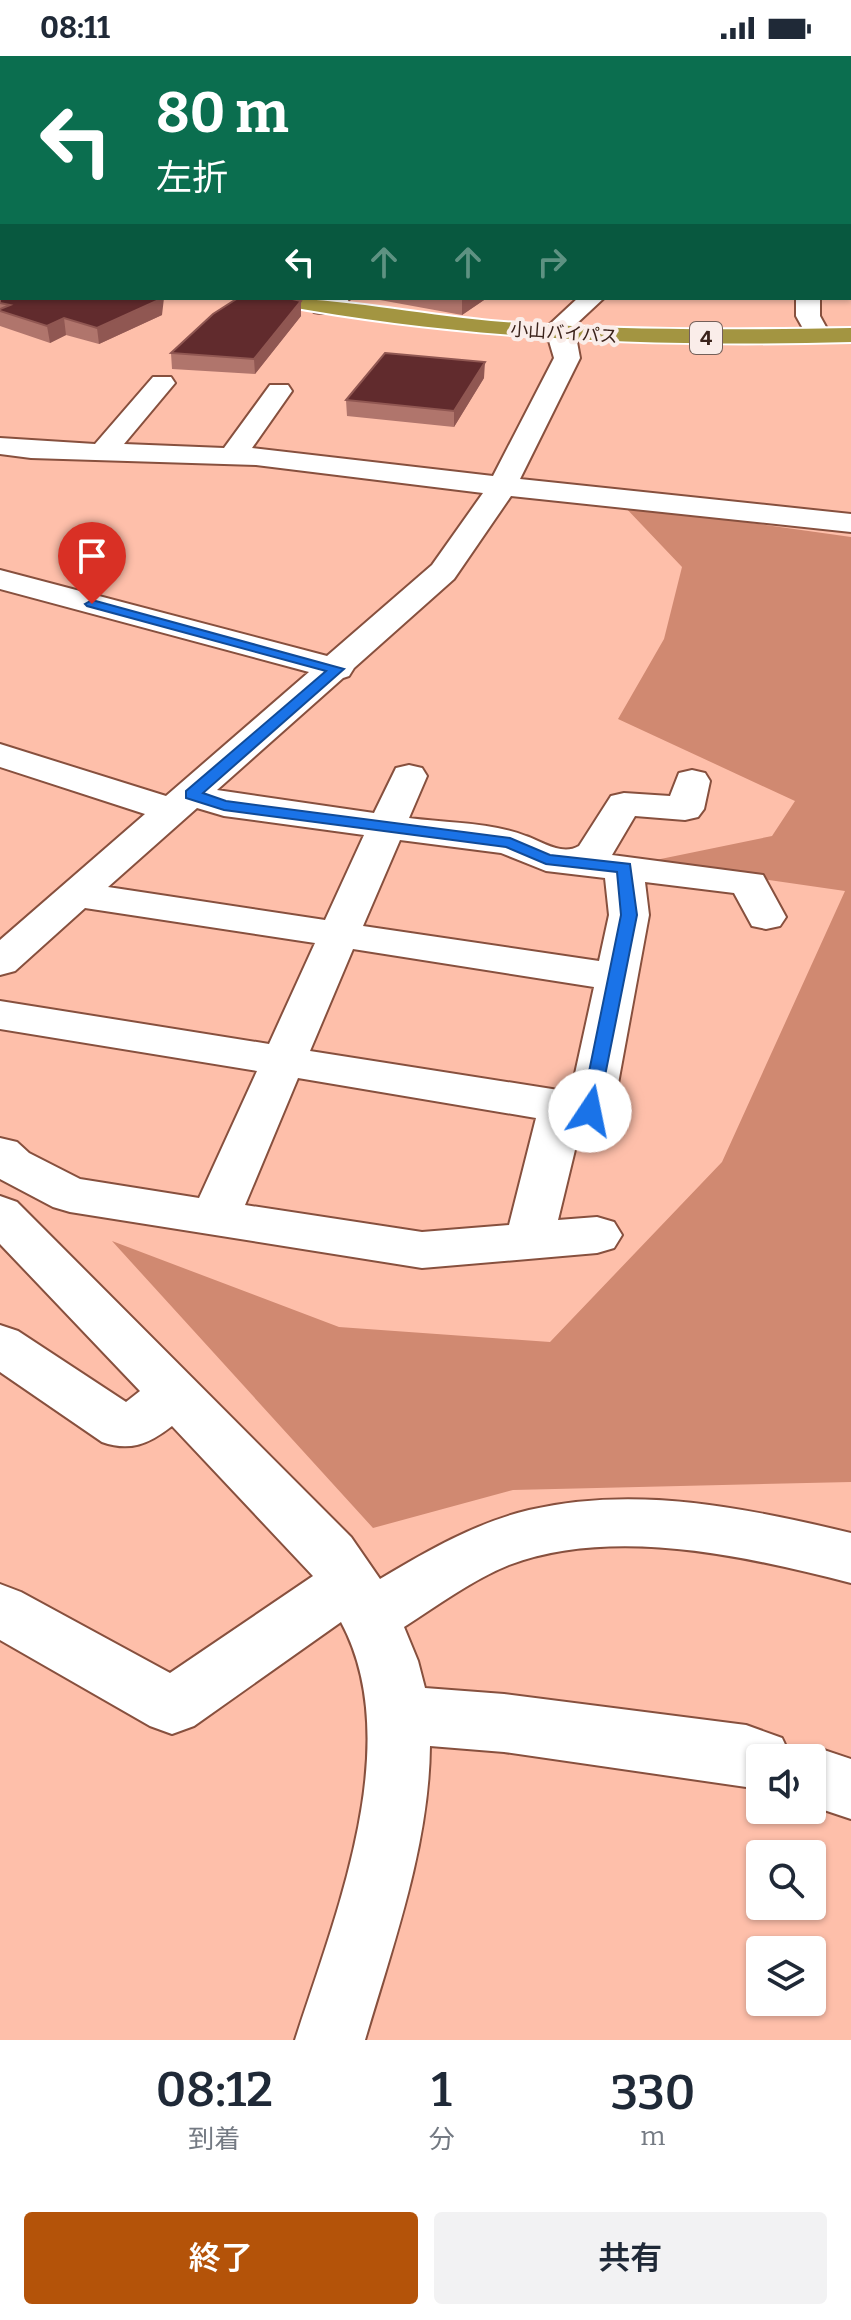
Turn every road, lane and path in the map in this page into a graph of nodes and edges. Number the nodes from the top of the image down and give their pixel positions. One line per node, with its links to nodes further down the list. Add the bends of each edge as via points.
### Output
1 (305, 300): 4 (highway, 小山バイパス / 4)
2 (589, 300): 5 (street, via 562,324)
3 (808, 300): 7 (street, via 808,316)
4 (331, 302): 5 (highway, 小山バイパス / 4, via 421,321)
5 (561, 334): 7 (highway, 小山バイパス / 4); 13 (street, via 567,358)
6 (851, 335): 7 (highway, 小山バイパス / 4)
7 (819, 336)
8 (162, 383): 11 (street)
9 (279, 391): 12 (street)
10 (0, 446): 11 (street)
11 (103, 452): 12 (street)
12 (232, 456): 13 (street)
13 (505, 486): 14 (street); 16 (street, via 443,572)
14 (851, 523)
15 (0, 579): 16 (street)
16 (337, 669): 20 (street)
17 (0, 755): 20 (street)
18 (409, 776): 21 (street)
19 (692, 781): 22 (street, via 685,809 624,804 593,854)
20 (182, 803): 21 (street); 24 (street)
21 (387, 827): 22 (street, via 510,843 546,859); 26 (street)
22 (578, 863): 23 (street)
23 (624, 868): 25 (street, via 749,883); 28 (street, via 629,915)
24 (79, 895): 26 (street); 27 (street)
25 (766, 917)
26 (339, 934): 28 (street); 30 (street)
27 (0, 962)
28 (617, 977): 31 (street, via 590,1111)
29 (0, 1015): 30 (street)
30 (284, 1061): 31 (street); 34 (street)
31 (562, 1107): 36 (street)
32 (0, 1154): 34 (street, via 70,1195)
33 (0, 1214): 38 (street)
34 (215, 1217): 36 (street, via 422,1250)
35 (597, 1235): 36 (street)
36 (529, 1241)
37 (0, 1345): 38 (street, via 121,1427 137,1423)
38 (174, 1395): 40 (street, via 331,1554)
39 (851, 1558): 40 (street, via 635,1522 559,1528 487,1549)
40 (360, 1600): 41 (street, via 172,1706); 42 (street, via 393,1680)
41 (0, 1610)
42 (399, 1715): 43 (street); 46 (street, via 394,1801)
43 (746, 1755)
44 (826, 1781): 45 (street)
45 (851, 1789)
46 (330, 2040)

